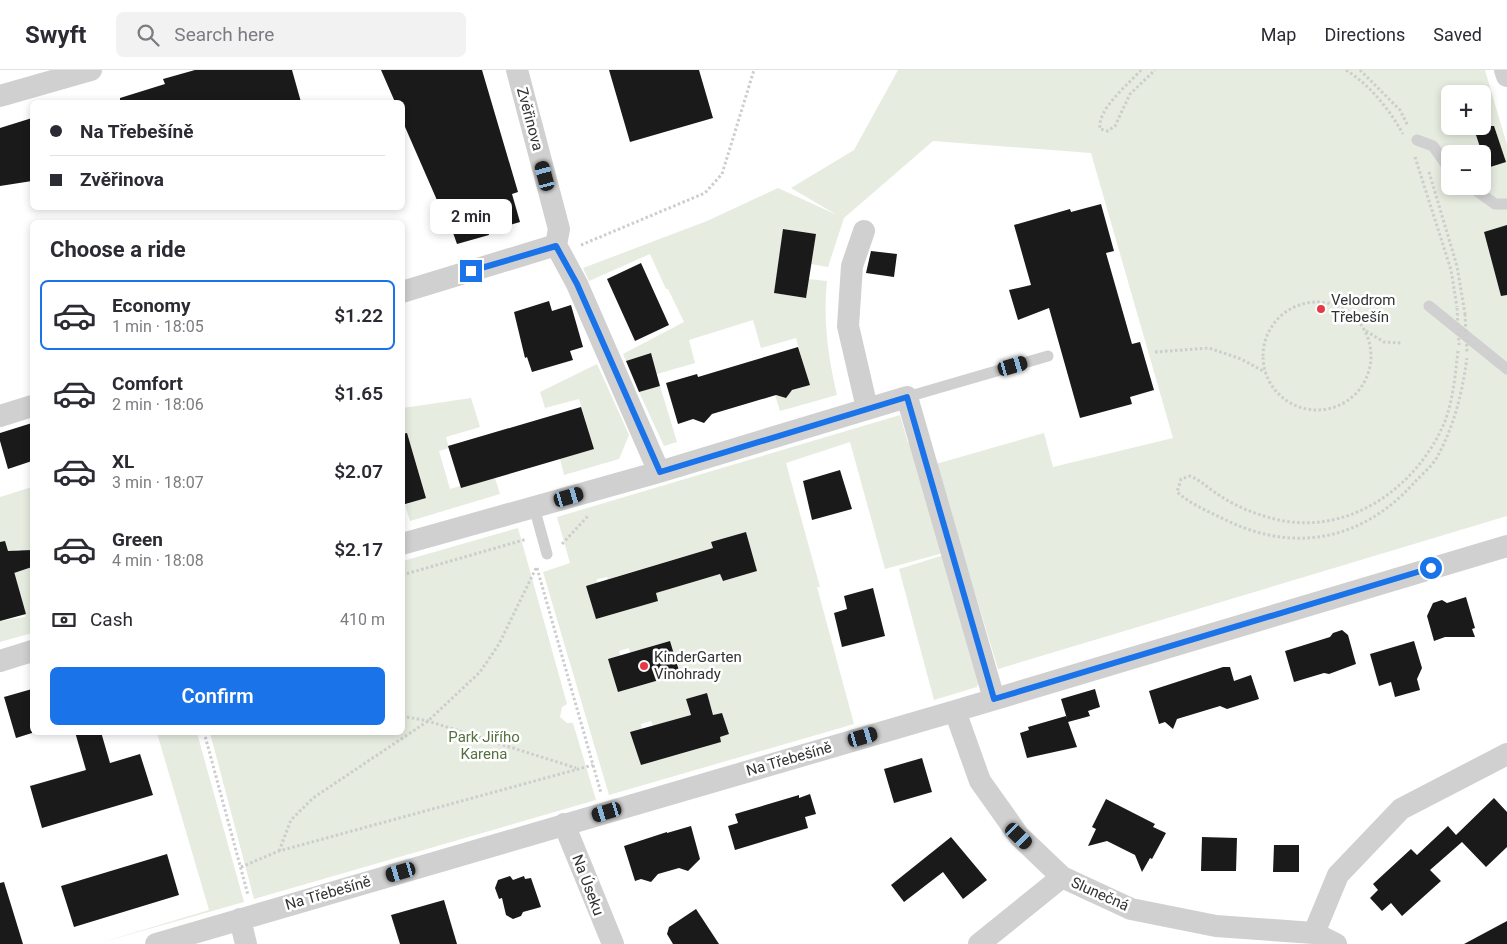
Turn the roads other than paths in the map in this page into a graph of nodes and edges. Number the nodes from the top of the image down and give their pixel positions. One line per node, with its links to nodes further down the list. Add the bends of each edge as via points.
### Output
1 (91, 70): 5 (street)
2 (517, 70): 11 (street, Zvěřinova, via 559,229)
3 (1505, 70): 4 (street)
4 (1507, 76)
5 (0, 96)
6 (1411, 140): 7 (lane, via 1432,146)
7 (1441, 158)
8 (1482, 195): 9 (lane, via 1495,204)
9 (1507, 204)
10 (864, 231): 18 (street, via 852,266 848,326)
11 (558, 249): 12 (street); 20 (street, via 577,284)
12 (405, 291)
13 (1429, 306): 15 (lane)
14 (1048, 356): 16 (lane)
15 (1507, 369)
16 (907, 397): 18 (street); 27 (street)
17 (30, 407): 19 (street)
18 (867, 408): 20 (street)
19 (0, 416)
20 (660, 472): 21 (street)
21 (534, 507): 22 (street); 24 (lane)
22 (405, 543)
23 (1507, 546): 27 (street, Na Třebešíně)
24 (547, 554)
25 (30, 652): 26 (street)
26 (0, 661)
27 (994, 699): 28 (street, Na Třebešíně)
28 (955, 711): 30 (street, Na Třebešíně); 31 (street, Slunečná, via 980,781 1019,836)
29 (1507, 754): 33 (street, via 1401,809 1338,875)
30 (564, 824): 32 (street, Na Třebešíně); 36 (street, Na Úseku)
31 (1062, 877): 33 (street, Slunečná, via 1131,909 1216,926); 37 (street)
32 (247, 917): 34 (street, Na Třebešíně); 35 (street)
33 (1314, 933): 38 (street, Slunečná)
34 (156, 944)
35 (246, 944)
36 (613, 944)
37 (979, 944)
38 (1336, 944)

